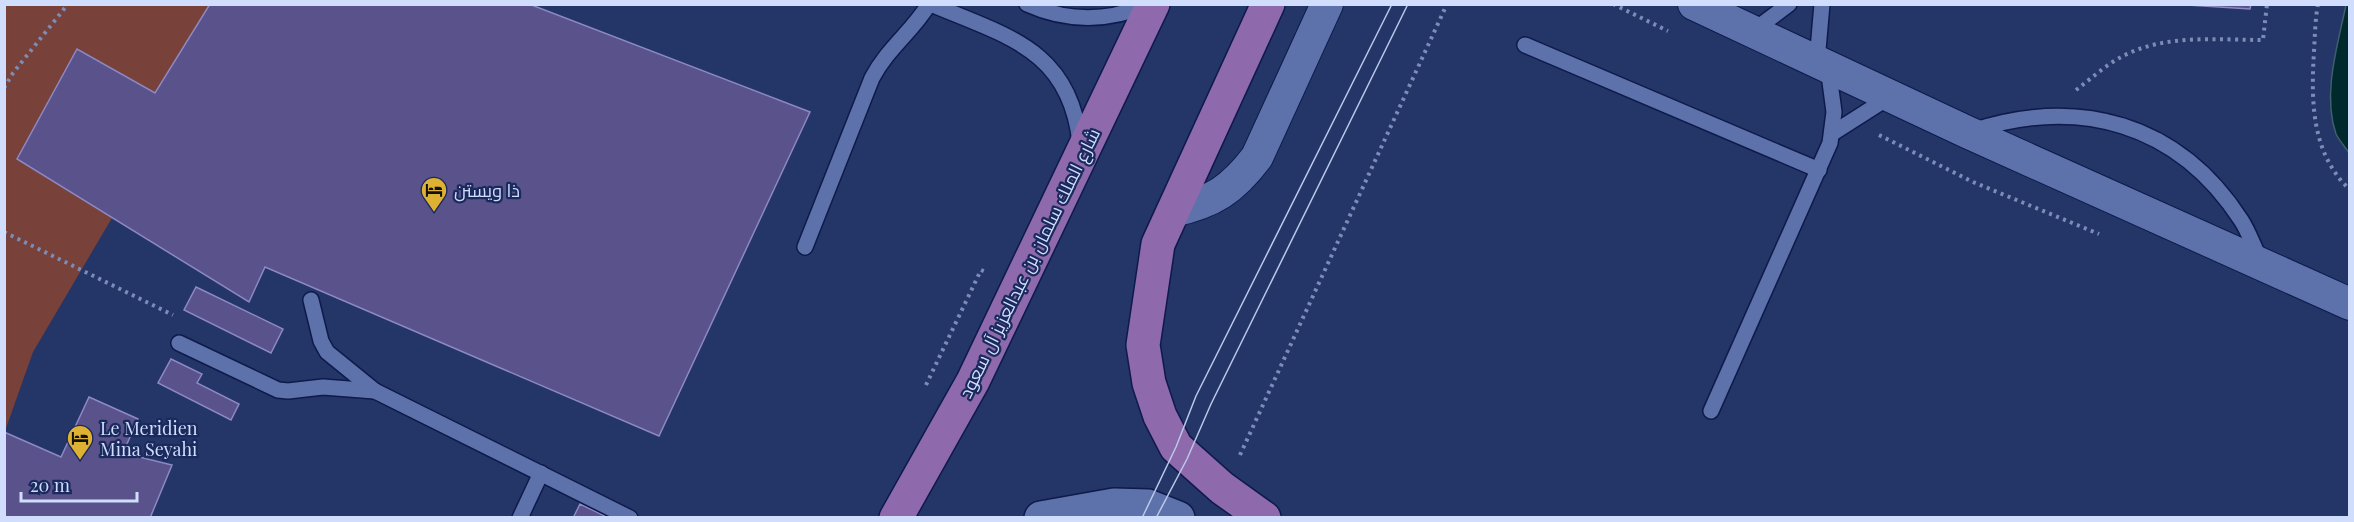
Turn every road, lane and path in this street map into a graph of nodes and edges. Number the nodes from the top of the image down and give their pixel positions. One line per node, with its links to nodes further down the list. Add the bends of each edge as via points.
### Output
1 (68, 4): 16 (path)
2 (930, 4): 21 (lane, via 1023,43 1038,55 1064,86 1072,104); 26 (lane, via 910,32 883,57 872,78)
3 (1027, 4): 4 (lane, via 1058,15 1092,18 1119,15)
4 (1151, 4): 21 (main road, شارع الملك سلمان بن عبدالعزيز آل سعود)
5 (1268, 4): 24 (main road)
6 (1328, 4): 24 (street, via 1257,157 1222,194)
7 (1447, 4): 33 (path)
8 (1694, 4): 13 (street)
9 (1789, 4): 13 (lane)
10 (1822, 4): 15 (lane)
11 (2267, 4): 18 (path, via 2263,40 2152,44 2124,55)
12 (2318, 4): 23 (path, via 2312,87 2314,119 2321,150)
13 (1753, 31): 15 (street)
14 (1525, 45): 22 (lane)
15 (1822, 64): 17 (street); 20 (lane, via 1834,112)
16 (4, 88)
17 (1891, 96): 19 (street); 20 (lane)
18 (2045, 115): 19 (lane, via 2005,120); 27 (lane, via 2092,118 2137,131 2179,153 2214,184 2242,221)
19 (1967, 132): 27 (street)
20 (1833, 133): 22 (lane)
21 (1082, 157): 37 (main road, شارع الملك سلمان بن عبدالعزيز آل سعود, via 973,381)
22 (1819, 170): 32 (lane)
23 (2349, 190)
24 (1173, 211): 40 (main road, via 1158,244 1143,345 1149,383 1176,447 1222,488)
25 (4, 232): 30 (path, via 177,317 168,338)
26 (805, 248)
27 (2262, 264): 29 (street)
28 (311, 300): 31 (lane, via 327,352)
29 (2349, 304)
30 (179, 343): 31 (lane, via 278,390 323,387)
31 (375, 391): 34 (lane)
32 (1711, 411)
33 (1239, 456)
34 (541, 473): 35 (lane); 36 (lane)
35 (520, 518)
36 (630, 518)
37 (896, 518)
38 (1041, 518): 39 (main road, via 1114,505 1148,506)
39 (1178, 518)
40 (1264, 518)

